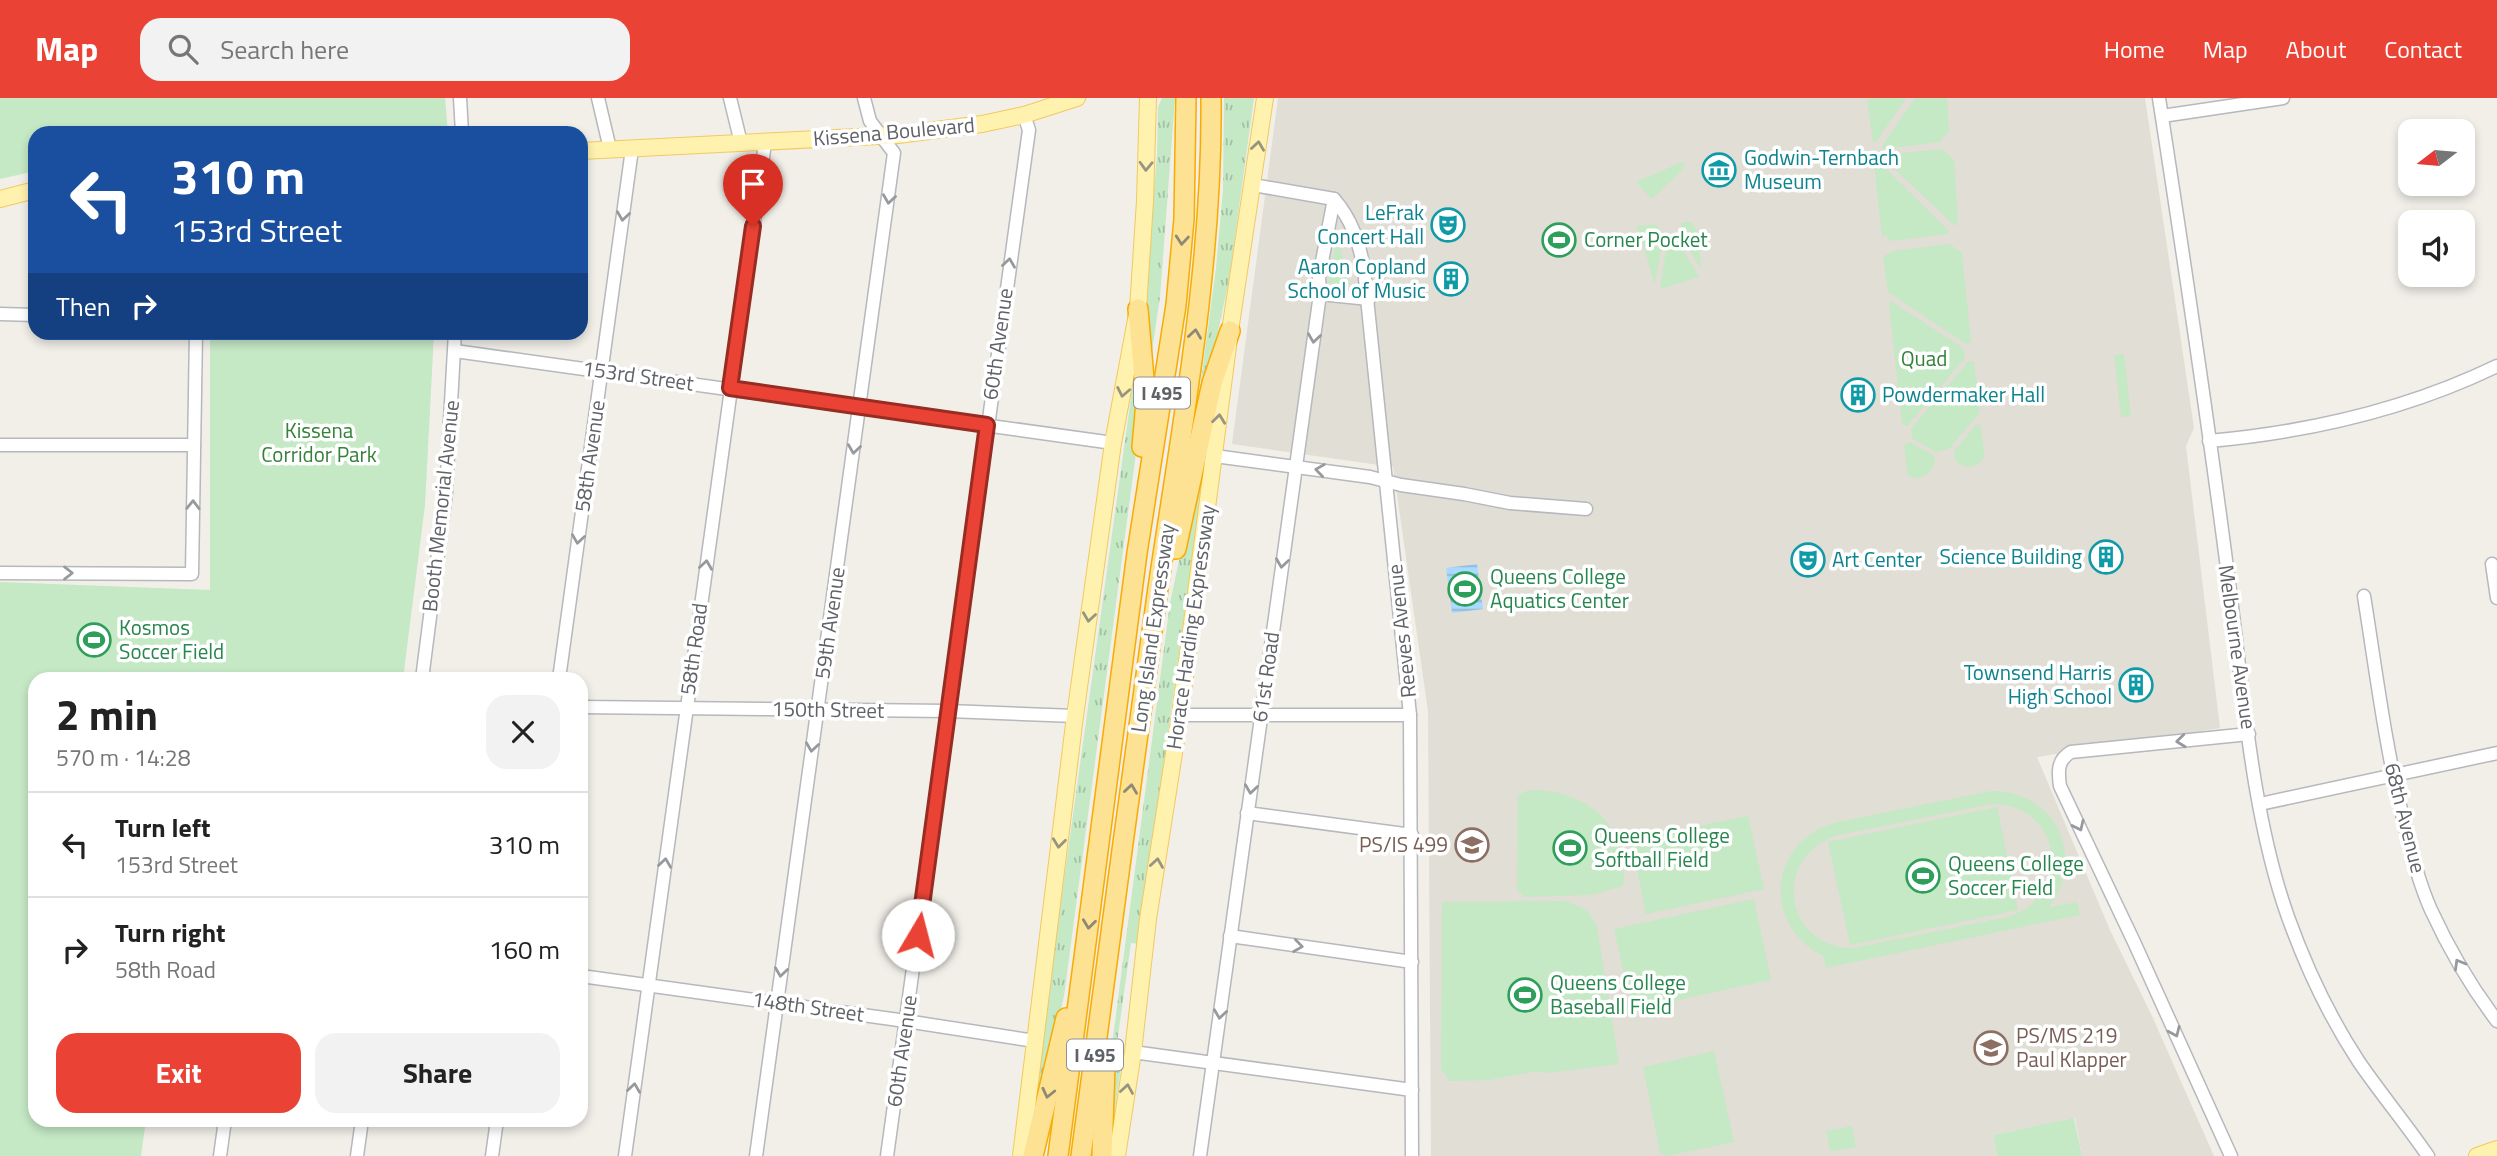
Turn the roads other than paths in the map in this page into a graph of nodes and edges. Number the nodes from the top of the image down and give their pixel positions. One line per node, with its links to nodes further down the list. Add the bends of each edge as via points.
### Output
1 (460, 98): 14 (street)
2 (598, 98): 18 (street)
3 (730, 98): 16 (street)
4 (864, 98): 15 (street, 59th Avenue)
5 (1077, 98): 12 (main road, Kissena Boulevard)
6 (1148, 98): 27 (main road, one-way to 27)
7 (1186, 98): 47 (highway, Long Island Expressway / I 495, one-way to 47, via 1184,219 1176,305)
8 (1211, 98): 52 (highway, Long Island Expressway / I 495, one-way to 8, via 1200,305)
9 (1265, 98): 21 (main road, Horace Harding Expressway, one-way to 9)
10 (2159, 98): 13 (street, Melbourne Avenue)
11 (2283, 98): 13 (street)
12 (1024, 115): 15 (main road, Kissena Boulevard, via 953,129); 38 (street, 60th Avenue, one-way to 12, via 1029,130)
13 (2162, 116): 39 (street, Melbourne Avenue)
14 (462, 126)
15 (880, 136): 17 (main road, Kissena Boulevard); 37 (street, 59th Avenue, one-way to 37, via 894,153)
16 (741, 143): 17 (main road, Kissena Boulevard); 19 (main road, Kissena Boulevard)
17 (765, 143): 36 (street, 58th Road)
18 (610, 149): 19 (main road, Kissena Boulevard); 20 (main road, Kissena Boulevard)
19 (632, 149): 35 (street, 58th Avenue, one-way to 35)
20 (588, 151)
21 (1253, 185): 23 (street); 30 (main road, Horace Harding Expressway)
22 (28, 192): 24 (main road)
23 (1335, 198): 25 (street, 61st Road, via 1318,277); 26 (street, Reeves Avenue, via 1360,247)
24 (0, 199)
25 (1320, 294): 26 (street); 44 (street, 61st Road, one-way to 44)
26 (1369, 299): 45 (street, Reeves Avenue)
27 (1138, 309): 40 (main road, one-way to 40); 47 (highway, via 1146,402)
28 (0, 314): 29 (street)
29 (28, 315)
30 (1230, 331): 43 (main road, Horace Harding Expressway, one-way to 30); 52 (highway, via 1212,383 1175,552)
31 (196, 340): 42 (street)
32 (455, 340): 33 (street, Booth Memorial Avenue)
33 (454, 351): 35 (street, 153rd Street); 53 (street, Booth Memorial Avenue, via 446,492)
34 (2497, 366): 39 (street, via 2443,390 2360,417 2282,433)
35 (601, 371): 36 (street, 153rd Street); 54 (street, 58th Avenue, one-way to 54)
36 (730, 388): 37 (street, 153rd Street); 56 (street, 58th Road, one-way to 36)
37 (859, 407): 38 (street, 153rd Street); 57 (street, 59th Avenue, one-way to 57)
38 (987, 425): 40 (street, 153rd Street); 58 (street, 60th Avenue)
39 (2209, 441): 63 (street, Melbourne Avenue)
40 (1113, 443): 62 (main road, one-way to 62)
41 (0, 445): 42 (street)
42 (194, 445): 49 (street, one-way to 42, via 192,574)
43 (1215, 456): 44 (street); 60 (main road, Horace Harding Expressway)
44 (1296, 466): 45 (street, one-way to 44); 59 (street, 61st Road, one-way to 59)
45 (1387, 481): 46 (street, via 1510,503); 61 (street, Reeves Avenue)
46 (1586, 509)
47 (1137, 553): 71 (highway, Long Island Expressway / I 495, one-way to 71)
48 (2492, 564): 51 (street)
49 (0, 573)
50 (2364, 596): 65 (street, 68th Avenue)
51 (2497, 598)
52 (1154, 620): 70 (highway, Long Island Expressway / I 495, one-way to 52)
53 (423, 672)
54 (560, 672)
55 (588, 707): 56 (street, 150th Street)
56 (686, 708): 57 (street, 150th Street); 74 (street, 58th Road, one-way to 56)
57 (818, 710): 58 (street, 150th Street); 75 (street, 59th Avenue, one-way to 75)
58 (949, 711): 62 (street, 150th Street); 76 (street, 60th Avenue)
59 (1261, 714): 60 (street); 61 (street); 67 (street, 61st Road, one-way to 67)
60 (1180, 715): 79 (main road, Horace Harding Expressway, one-way to 60, via 1148,919)
61 (1410, 715): 68 (street, Reeves Avenue)
62 (1075, 716): 78 (main road, one-way to 78)
63 (2249, 734): 66 (street, Melbourne Avenue); 100 (street, one-way to 100, via 2071,752 2064,755 2058,773 2060,786)
64 (2497, 753): 65 (street)
65 (2392, 776): 66 (street); 77 (street, 68th Avenue, one-way to 65, via 2477,995 2431,910)
66 (2260, 804): 101 (street, Melbourne Avenue, via 2277,885 2325,1002 2359,1061)
67 (1247, 813): 68 (street); 69 (street, 61st Road)
68 (1412, 835): 72 (street, Reeves Avenue)
69 (1230, 936): 72 (street, one-way to 72); 80 (street, 61st Road, one-way to 80)
70 (1109, 953): 95 (highway, Long Island Expressway / I 495); 96 (highway)
71 (1085, 956): 93 (highway, one-way to 93); 94 (highway, Long Island Expressway / I 495)
72 (1412, 962): 81 (street, Reeves Avenue)
73 (588, 977): 74 (street, 148th Street)
74 (648, 985): 75 (street, 148th Street); 89 (street, 58th Road, one-way to 74)
75 (777, 1003): 76 (street, 148th Street); 90 (street, 59th Avenue)
76 (906, 1021): 78 (street, 148th Street); 91 (street, 60th Avenue)
77 (2497, 1021)
78 (1035, 1041): 92 (main road)
79 (1133, 1052): 80 (street); 97 (main road, Horace Harding Expressway, one-way to 79)
80 (1213, 1063): 81 (street); 98 (street, 61st Road)
81 (1412, 1090): 99 (street, Reeves Avenue)
82 (224, 1127): 86 (street)
83 (361, 1127): 87 (street)
84 (496, 1127): 88 (street)
85 (2497, 1149): 102 (main road)
86 (220, 1156)
87 (357, 1156)
88 (492, 1156)
89 (625, 1156)
90 (756, 1156)
91 (887, 1156)
92 (1021, 1156)
93 (1033, 1156)
94 (1058, 1156)
95 (1081, 1156)
96 (1102, 1156)
97 (1116, 1156)
98 (1200, 1156)
99 (1412, 1156)
100 (2231, 1156)
101 (2428, 1156)
102 (2477, 1156)

